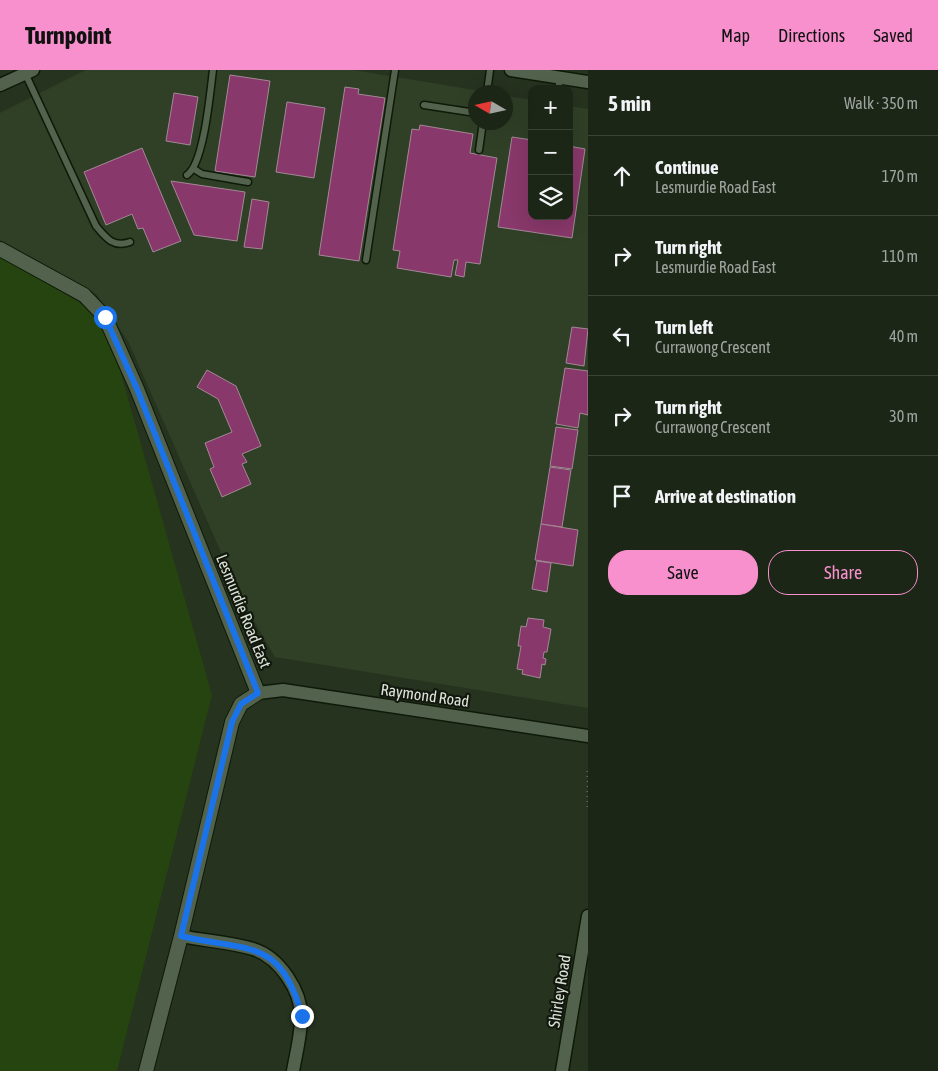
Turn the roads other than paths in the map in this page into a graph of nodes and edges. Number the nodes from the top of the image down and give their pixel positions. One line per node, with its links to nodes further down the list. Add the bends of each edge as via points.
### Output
1 (213, 70): 14 (lane, via 199,157)
2 (395, 70): 19 (lane)
3 (490, 70): 9 (lane)
4 (511, 70): 7 (street)
5 (29, 72): 8 (street); 17 (lane, via 96,226 113,244 120,246)
6 (588, 82): 7 (street)
7 (559, 83)
8 (0, 84)
9 (488, 85)
10 (424, 105): 11 (lane)
11 (468, 112)
12 (482, 130): 13 (lane)
13 (479, 150)
14 (194, 169): 15 (lane); 16 (lane, via 202,174)
15 (187, 175)
16 (248, 182)
17 (130, 242)
18 (0, 248): 20 (street, Lesmurdie Road East, via 84,295 105,317 137,389)
19 (366, 260)
20 (258, 693): 21 (street, Raymond Road, via 283,690); 23 (street, Lesmurdie Road East, via 241,704 232,722)
21 (588, 736)
22 (588, 916): 26 (street, Shirley Road)
23 (181, 936): 24 (street, Lesmurdie Road East); 25 (street, via 254,949 272,959 286,974 302,1016)
24 (146, 1071)
25 (294, 1071)
26 (562, 1071)

